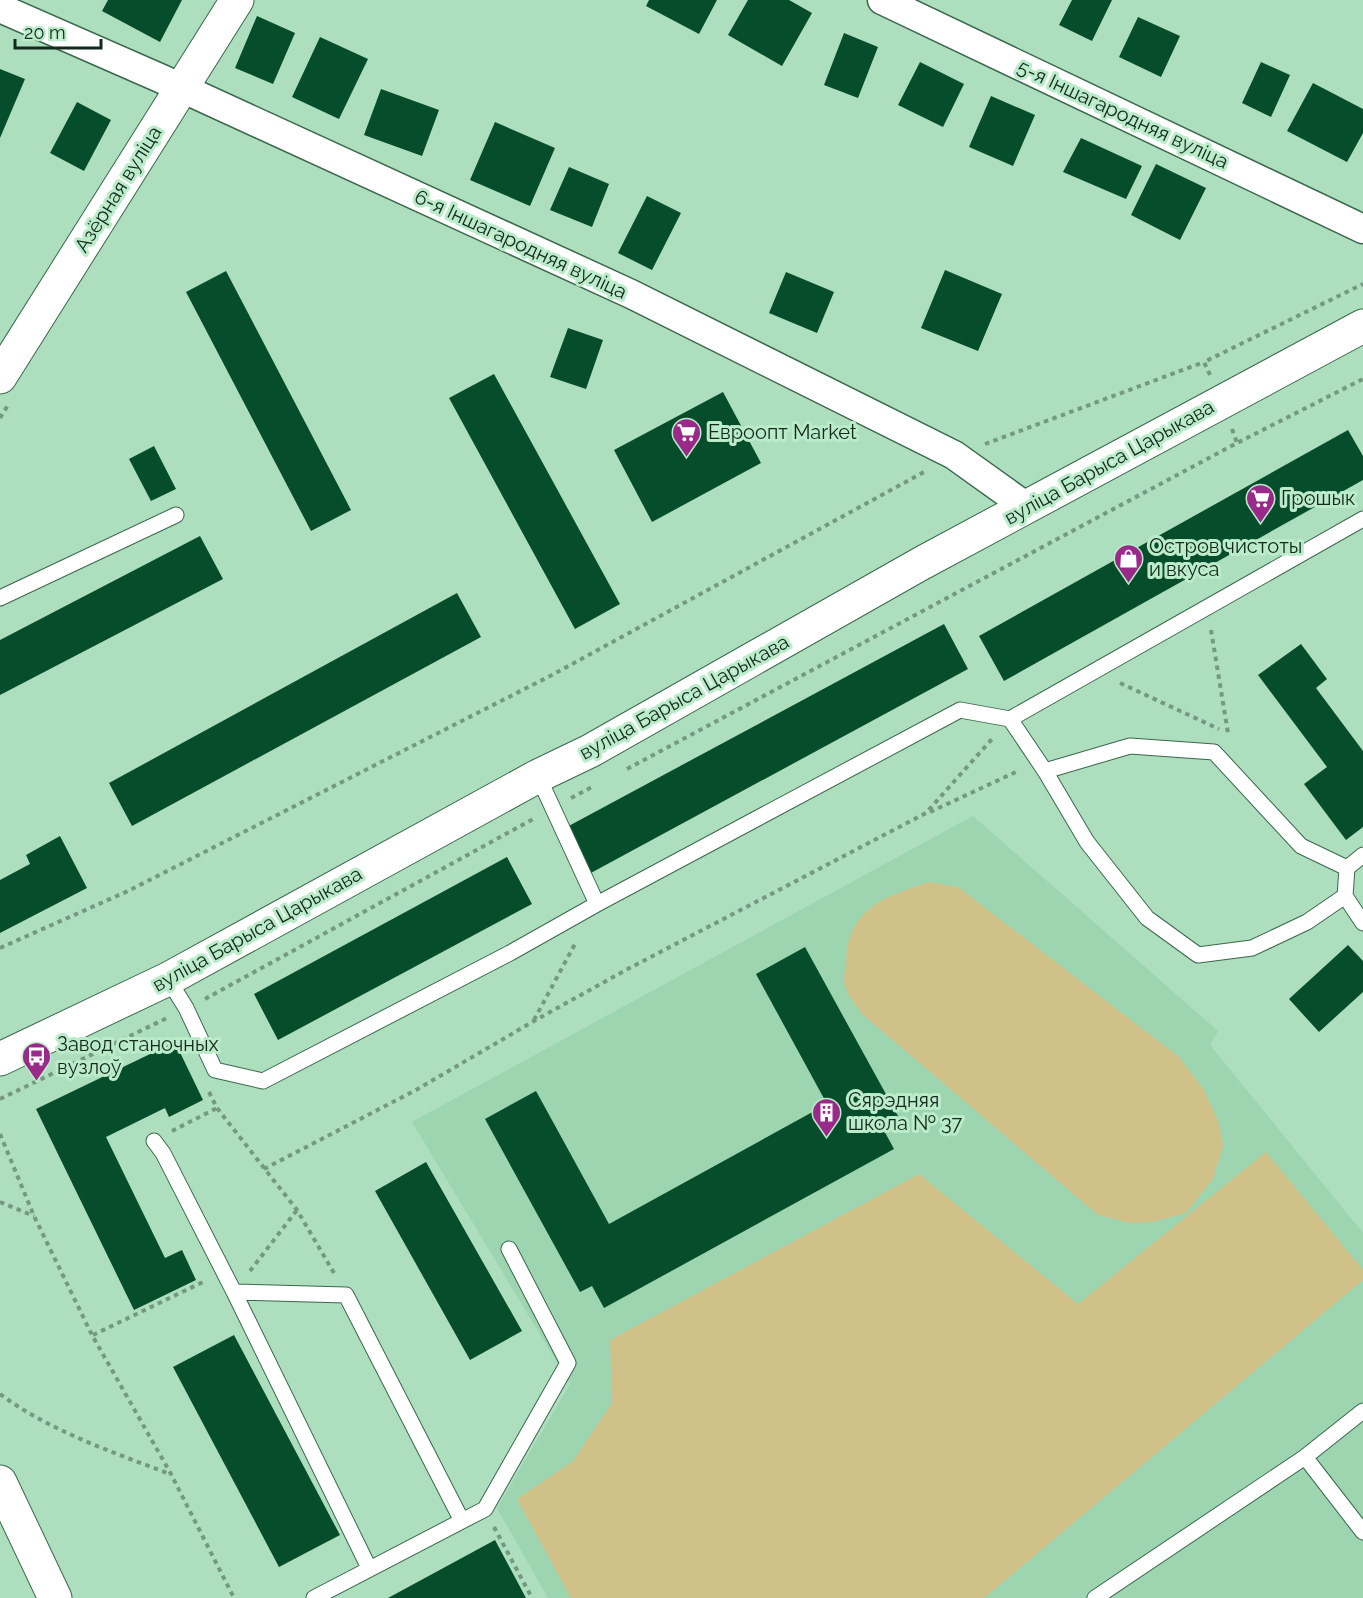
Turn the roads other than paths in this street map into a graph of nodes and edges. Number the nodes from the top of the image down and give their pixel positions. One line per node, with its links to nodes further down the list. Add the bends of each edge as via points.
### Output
1 (237, 0): 4 (main road, Азёрная вуліца)
2 (882, 0): 5 (street, 5-я Іншагародняя вуліца)
3 (0, 8): 4 (street, 6-я Іншагародняя вуліца)
4 (181, 88): 7 (main road, Азёрная вуліца); 8 (street, 6-я Іншагародняя вуліца, via 632,294 954,455)
5 (1363, 229)
6 (1363, 326): 8 (main road, вуліца Барыса Царыкава)
7 (0, 377)
8 (1028, 507): 14 (main road, вуліца Барыса Царыкава, via 590,751)
9 (176, 515): 11 (lane)
10 (1363, 519): 12 (lane)
11 (0, 598)
12 (1010, 719): 13 (lane); 18 (lane, via 960,710)
13 (1042, 767): 16 (lane, via 1130,746 1214,752 1301,846); 17 (lane, via 1087,842 1148,918 1198,955 1252,948 1307,922)
14 (538, 776): 18 (lane); 20 (main road, вуліца Барыса Царыкава)
15 (1363, 855): 16 (lane)
16 (1347, 868): 17 (lane)
17 (1345, 896): 19 (lane)
18 (597, 904): 20 (lane, via 263,1081 214,1070)
19 (1363, 923)
20 (168, 979): 21 (main road, вуліца Барыса Царыкава)
21 (0, 1059)
22 (154, 1141): 24 (lane)
23 (509, 1249): 28 (lane, via 568,1363 485,1509)
24 (234, 1292): 28 (lane, via 346,1295); 30 (lane)
25 (1363, 1411): 26 (lane)
26 (1305, 1457): 29 (lane); 33 (lane)
27 (0, 1482): 31 (main road)
28 (462, 1521): 30 (lane)
29 (1363, 1532)
30 (369, 1568): 32 (lane)
31 (55, 1598)
32 (314, 1598)
33 (1095, 1598)

